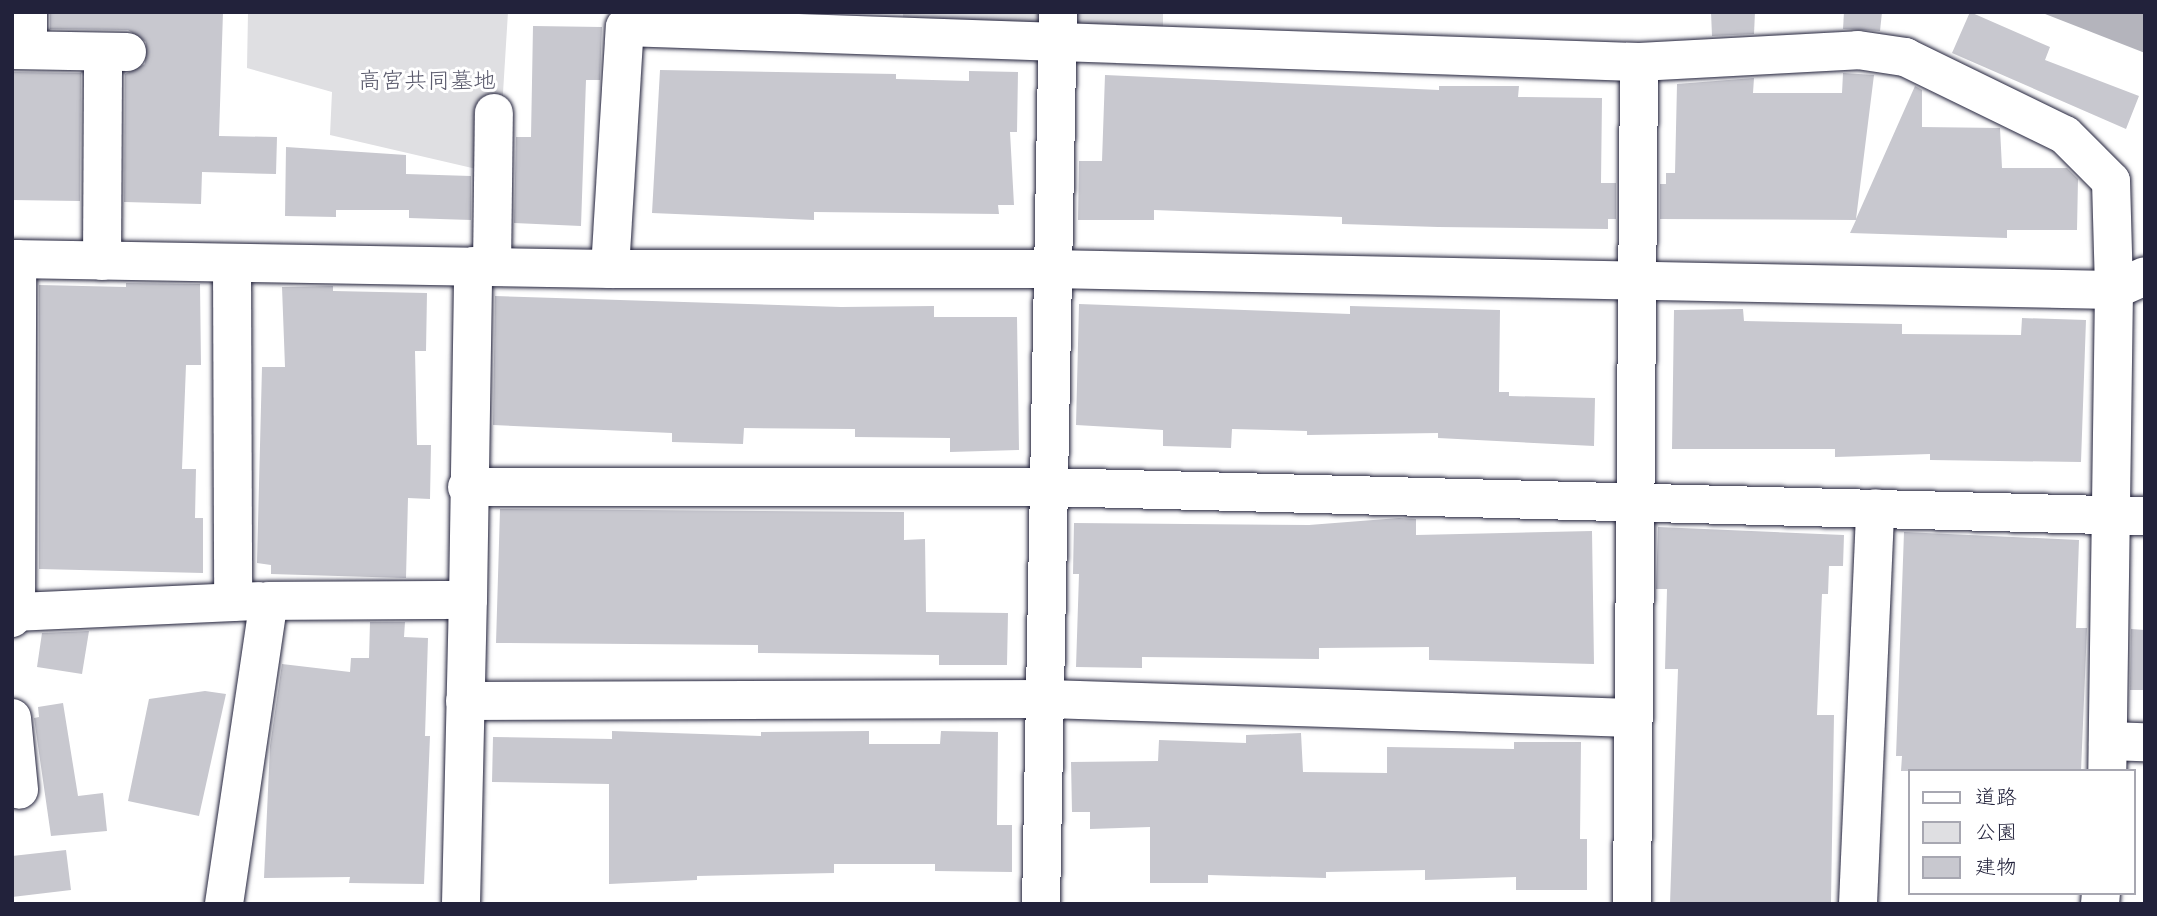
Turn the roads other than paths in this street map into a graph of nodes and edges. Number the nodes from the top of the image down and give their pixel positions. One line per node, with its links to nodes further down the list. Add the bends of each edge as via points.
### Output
1 (28, 12): 3 (street)
2 (1058, 28): 4 (street); 10 (street, via 625,27); 11 (street)
3 (20, 50): 7 (street, via 115,52)
4 (1639, 62): 12 (street, via 1858,50 1905,57 2065,135 2111,181); 13 (street)
5 (494, 113): 9 (street)
6 (15, 259): 7 (street); 18 (street)
7 (102, 261): 8 (street)
8 (232, 263): 9 (street); 21 (street)
9 (483, 267): 10 (street); 14 (street)
10 (610, 269): 11 (street)
11 (1050, 269): 13 (street); 15 (street)
12 (2130, 283): 13 (street); 19 (street)
13 (1636, 284): 16 (street)
14 (467, 487): 15 (street); 20 (street)
15 (1049, 487): 16 (street); 23 (street)
16 (1638, 500): 17 (street); 26 (street)
17 (1875, 508): 19 (street); 33 (street)
18 (15, 511): 22 (street)
19 (2128, 516): 27 (street)
20 (468, 600): 21 (street); 24 (street)
21 (251, 602): 22 (street); 29 (street)
22 (14, 615)
23 (1048, 699): 24 (street); 26 (street); 31 (street)
24 (465, 701): 30 (street)
25 (12, 718): 28 (street)
26 (1632, 718): 32 (street)
27 (2120, 751)
28 (19, 790)
29 (224, 904)
30 (461, 904)
31 (1041, 904)
32 (1632, 904)
33 (1858, 904)

